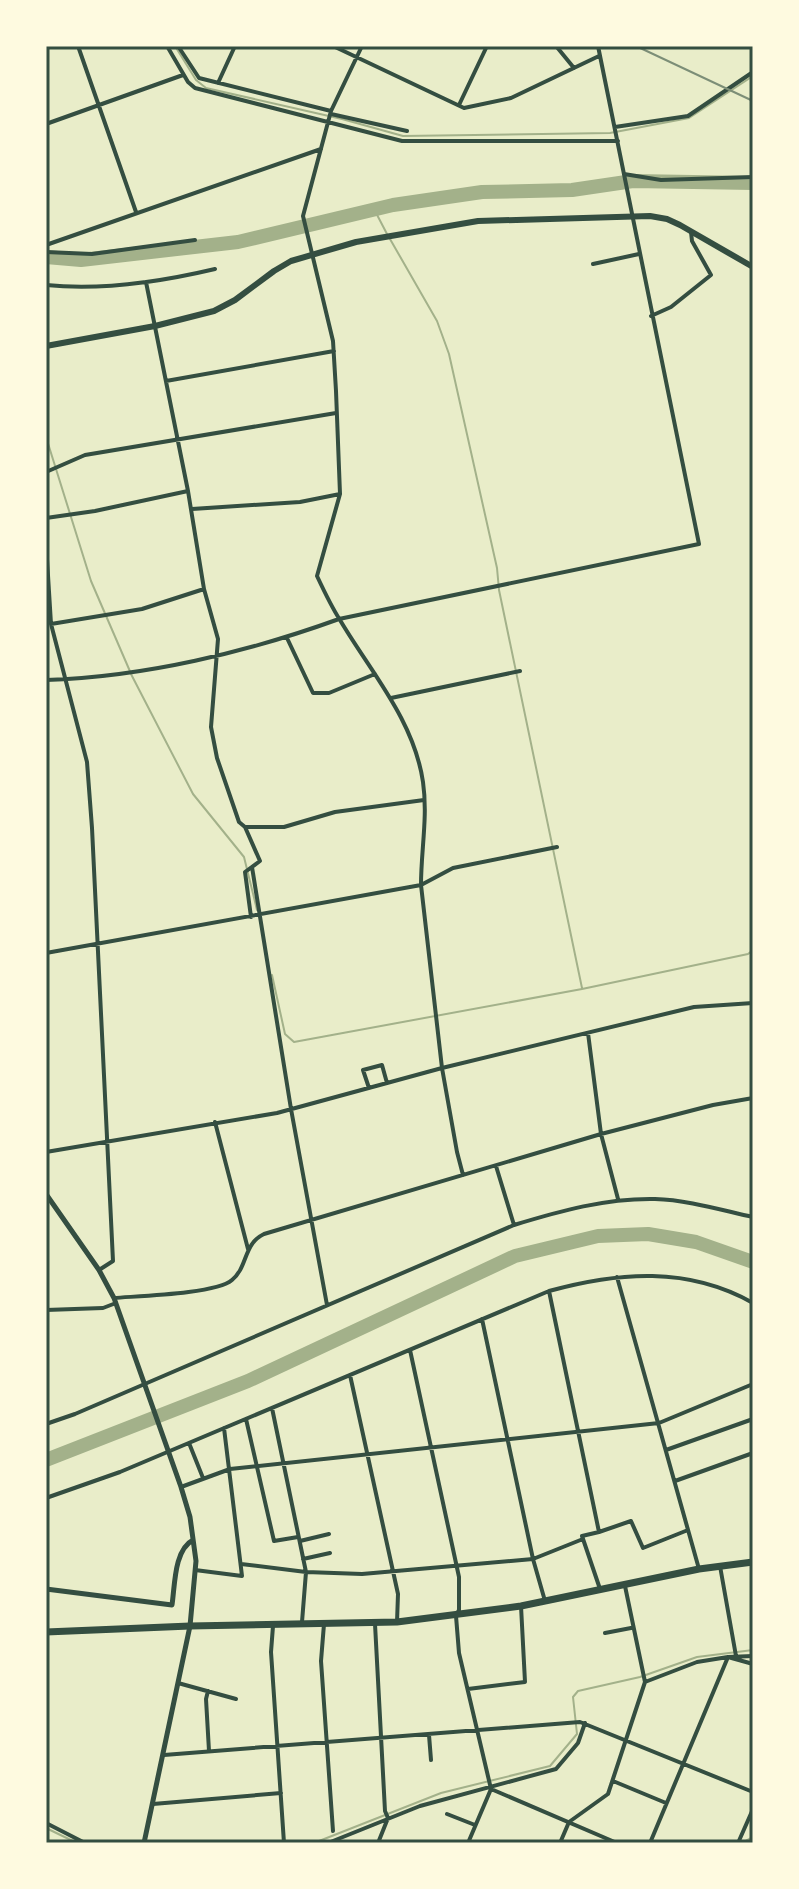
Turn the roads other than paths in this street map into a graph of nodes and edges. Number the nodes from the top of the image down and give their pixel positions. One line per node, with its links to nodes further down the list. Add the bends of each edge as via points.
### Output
1 (78, 46): 16 (street)
2 (167, 46): 14 (street)
3 (178, 46): 15 (street, via 196,75)
4 (235, 46): 15 (street)
5 (333, 46): 11 (street)
6 (362, 46): 11 (street)
7 (487, 46): 17 (street)
8 (556, 46): 12 (street)
9 (598, 46): 10 (street)
10 (599, 56): 12 (street); 21 (street)
11 (357, 57): 17 (street); 18 (street)
12 (574, 68): 17 (street, via 511,98)
13 (753, 72): 21 (street, via 688,116)
14 (183, 75): 16 (street); 19 (street, via 195,88)
15 (218, 83): 18 (street)
16 (99, 105): 20 (street); 27 (street)
17 (459, 106)
18 (330, 113): 19 (street); 22 (street)
19 (328, 123): 23 (street, via 402,141); 24 (street)
20 (46, 124)
21 (616, 128): 23 (street)
22 (407, 131)
23 (618, 140): 25 (street)
24 (321, 149): 27 (street); 33 (street, via 303,216)
25 (623, 176): 26 (street); 28 (street)
26 (753, 177)
27 (136, 212): 31 (street)
28 (631, 214): 29 (main road, via 667,219); 33 (main road, via 478,221); 34 (street)
29 (691, 231): 36 (main road); 40 (street, via 711,275)
30 (195, 240): 32 (street, via 92,254)
31 (46, 245)
32 (46, 252)
33 (315, 254): 41 (main road, via 291,261 214,311); 43 (street)
34 (639, 254): 35 (street); 40 (street)
35 (593, 264)
36 (753, 265)
37 (215, 269): 38 (street)
38 (146, 282): 39 (street); 41 (street)
39 (46, 285)
40 (651, 316): 54 (street, via 699,544)
41 (155, 326): 42 (main road); 44 (street)
42 (46, 346)
43 (334, 351): 44 (street); 45 (street)
44 (166, 381): 46 (street)
45 (336, 413): 46 (street); 49 (street)
46 (178, 441): 47 (street, via 85,455); 48 (street)
47 (46, 472)
48 (188, 491): 50 (street); 51 (street)
49 (340, 494): 50 (street); 54 (street, via 317,576)
50 (192, 509): 53 (street)
51 (46, 518)
52 (46, 543): 55 (street)
53 (204, 589): 55 (street, via 142,609); 57 (street)
54 (339, 619): 56 (street); 59 (street)
55 (51, 624): 61 (street)
56 (287, 638): 57 (street); 59 (street, via 313,693 329,693)
57 (219, 655): 61 (street); 64 (street, via 211,727 217,758)
58 (520, 671): 62 (street)
59 (375, 674): 62 (street)
60 (46, 680): 61 (street)
61 (65, 680): 70 (street, via 87,762)
62 (391, 698): 63 (street, via 423,779)
63 (424, 800): 64 (street, via 335,812 284,827); 67 (street)
64 (245, 827): 66 (street, via 260,861)
65 (557, 847): 67 (street, via 453,868)
66 (252, 867): 68 (street); 69 (street, via 245,872)
67 (421, 885): 68 (street); 74 (street)
68 (258, 916): 69 (street); 78 (street)
69 (251, 917): 70 (street)
70 (97, 944): 71 (street); 81 (street)
71 (46, 953)
72 (753, 1003): 73 (street, via 694,1007)
73 (588, 1033): 74 (street); 80 (street)
74 (442, 1068): 75 (street); 84 (street)
75 (387, 1083): 76 (street); 76 (street, via 382,1065 363,1070)
76 (369, 1088): 78 (street)
77 (753, 1098): 80 (street)
78 (291, 1109): 79 (street); 88 (street)
79 (215, 1122): 81 (street); 90 (street)
80 (601, 1134): 83 (street); 86 (street)
81 (107, 1141): 82 (street); 91 (street, via 113,1261)
82 (46, 1152)
83 (496, 1165): 84 (street); 89 (street)
84 (463, 1175): 88 (street)
85 (46, 1194): 91 (street)
86 (618, 1200): 87 (street, via 682,1202); 89 (street)
87 (753, 1217)
88 (310, 1221): 90 (street, via 255,1238); 96 (street)
89 (514, 1225): 96 (street)
90 (248, 1249): 94 (street, via 239,1272 227,1284)
91 (99, 1270): 94 (street)
92 (617, 1277): 93 (street); 95 (street, via 677,1276); 106 (street)
93 (549, 1291): 98 (street); 109 (street)
94 (115, 1300): 97 (street, via 103,1308); 101 (street)
95 (753, 1303)
96 (327, 1305): 101 (street)
97 (46, 1310)
98 (482, 1319): 99 (street); 110 (street)
99 (410, 1349): 100 (street); 112 (street)
100 (350, 1375): 103 (street); 116 (street)
101 (145, 1383): 107 (street); 114 (street)
102 (753, 1384): 106 (street)
103 (272, 1408): 104 (street); 117 (street)
104 (246, 1419): 108 (street); 118 (street)
105 (753, 1419): 113 (street)
106 (659, 1423): 109 (street); 113 (street)
107 (46, 1424)
108 (224, 1428): 111 (street); 119 (street)
109 (578, 1431): 110 (street); 125 (street)
110 (507, 1439): 112 (street); 132 (street)
111 (189, 1443): 114 (street); 120 (street)
112 (431, 1447): 116 (street); 135 (street)
113 (666, 1450): 121 (street)
114 (169, 1452): 122 (street); 123 (street)
115 (753, 1453): 121 (street)
116 (367, 1454): 117 (street); 139 (street)
117 (283, 1463): 118 (street); 127 (street)
118 (256, 1466): 119 (street); 127 (street, via 274,1541)
119 (230, 1469): 120 (street); 134 (street)
120 (203, 1479): 122 (street)
121 (675, 1481): 124 (street)
122 (181, 1487): 129 (street)
123 (46, 1498)
124 (688, 1530): 125 (street, via 643,1548 631,1521); 137 (street)
125 (599, 1532): 128 (street)
126 (329, 1534): 127 (street)
127 (299, 1539): 131 (street)
128 (583, 1539): 132 (street); 143 (street)
129 (193, 1540): 138 (street); 142 (street, via 179,1557 172,1605)
130 (330, 1553): 131 (street)
131 (303, 1559): 140 (street)
132 (533, 1559): 135 (street); 144 (street)
133 (753, 1562): 136 (highway)
134 (241, 1564): 138 (street, via 242,1576); 140 (street)
135 (455, 1564): 139 (street); 146 (street)
136 (720, 1566): 137 (highway); 156 (street)
137 (699, 1569): 141 (highway)
138 (195, 1570): 151 (street)
139 (393, 1570): 140 (street); 147 (street)
140 (306, 1572): 150 (street)
141 (624, 1584): 143 (highway); 153 (street)
142 (46, 1589)
143 (600, 1589): 144 (highway)
144 (545, 1601): 145 (highway)
145 (521, 1606): 146 (highway); 162 (street, via 525,1682)
146 (456, 1616): 147 (highway); 162 (street)
147 (397, 1622): 149 (highway)
148 (324, 1624): 149 (highway); 150 (highway); 170 (street)
149 (375, 1624): 168 (street)
150 (301, 1625): 152 (highway)
151 (190, 1626): 152 (highway); 155 (highway); 161 (street)
152 (273, 1626): 171 (street)
153 (631, 1628): 154 (street); 160 (street)
154 (605, 1633)
155 (47, 1634)
156 (736, 1655): 157 (street); 158 (street)
157 (753, 1656)
158 (728, 1657): 159 (street); 160 (street); 175 (street)
159 (753, 1664)
160 (644, 1677): 169 (street)
161 (178, 1683): 163 (street); 173 (street)
162 (468, 1689): 166 (street)
163 (208, 1691): 164 (street); 172 (street)
164 (236, 1699)
165 (582, 1723): 166 (street); 169 (street); 177 (street, via 578,1743 556,1769)
166 (478, 1731): 167 (street); 177 (street)
167 (429, 1734): 168 (street); 174 (street)
168 (381, 1738): 170 (street); 184 (street)
169 (625, 1739): 175 (street); 176 (street)
170 (326, 1742): 171 (street); 188 (street)
171 (277, 1746): 172 (street); 179 (street)
172 (209, 1751): 173 (street)
173 (164, 1755): 181 (street)
174 (431, 1760)
175 (683, 1764): 178 (street); 180 (street)
176 (612, 1781): 180 (street); 185 (street, via 608,1794)
177 (490, 1784): 184 (street); 185 (street); 187 (street)
178 (753, 1792)
179 (281, 1793): 181 (street); 189 (street)
180 (666, 1803): 197 (street)
181 (153, 1804): 191 (street)
182 (753, 1809): 198 (street)
183 (447, 1814): 187 (street)
184 (387, 1815): 192 (street); 193 (street)
185 (569, 1822): 195 (street); 196 (street)
186 (46, 1823): 190 (street)
187 (475, 1826): 194 (street)
188 (333, 1831)
189 (284, 1842)
190 (85, 1843)
191 (144, 1843)
192 (328, 1843)
193 (378, 1843)
194 (468, 1843)
195 (560, 1843)
196 (617, 1843)
197 (650, 1843)
198 (738, 1843)

